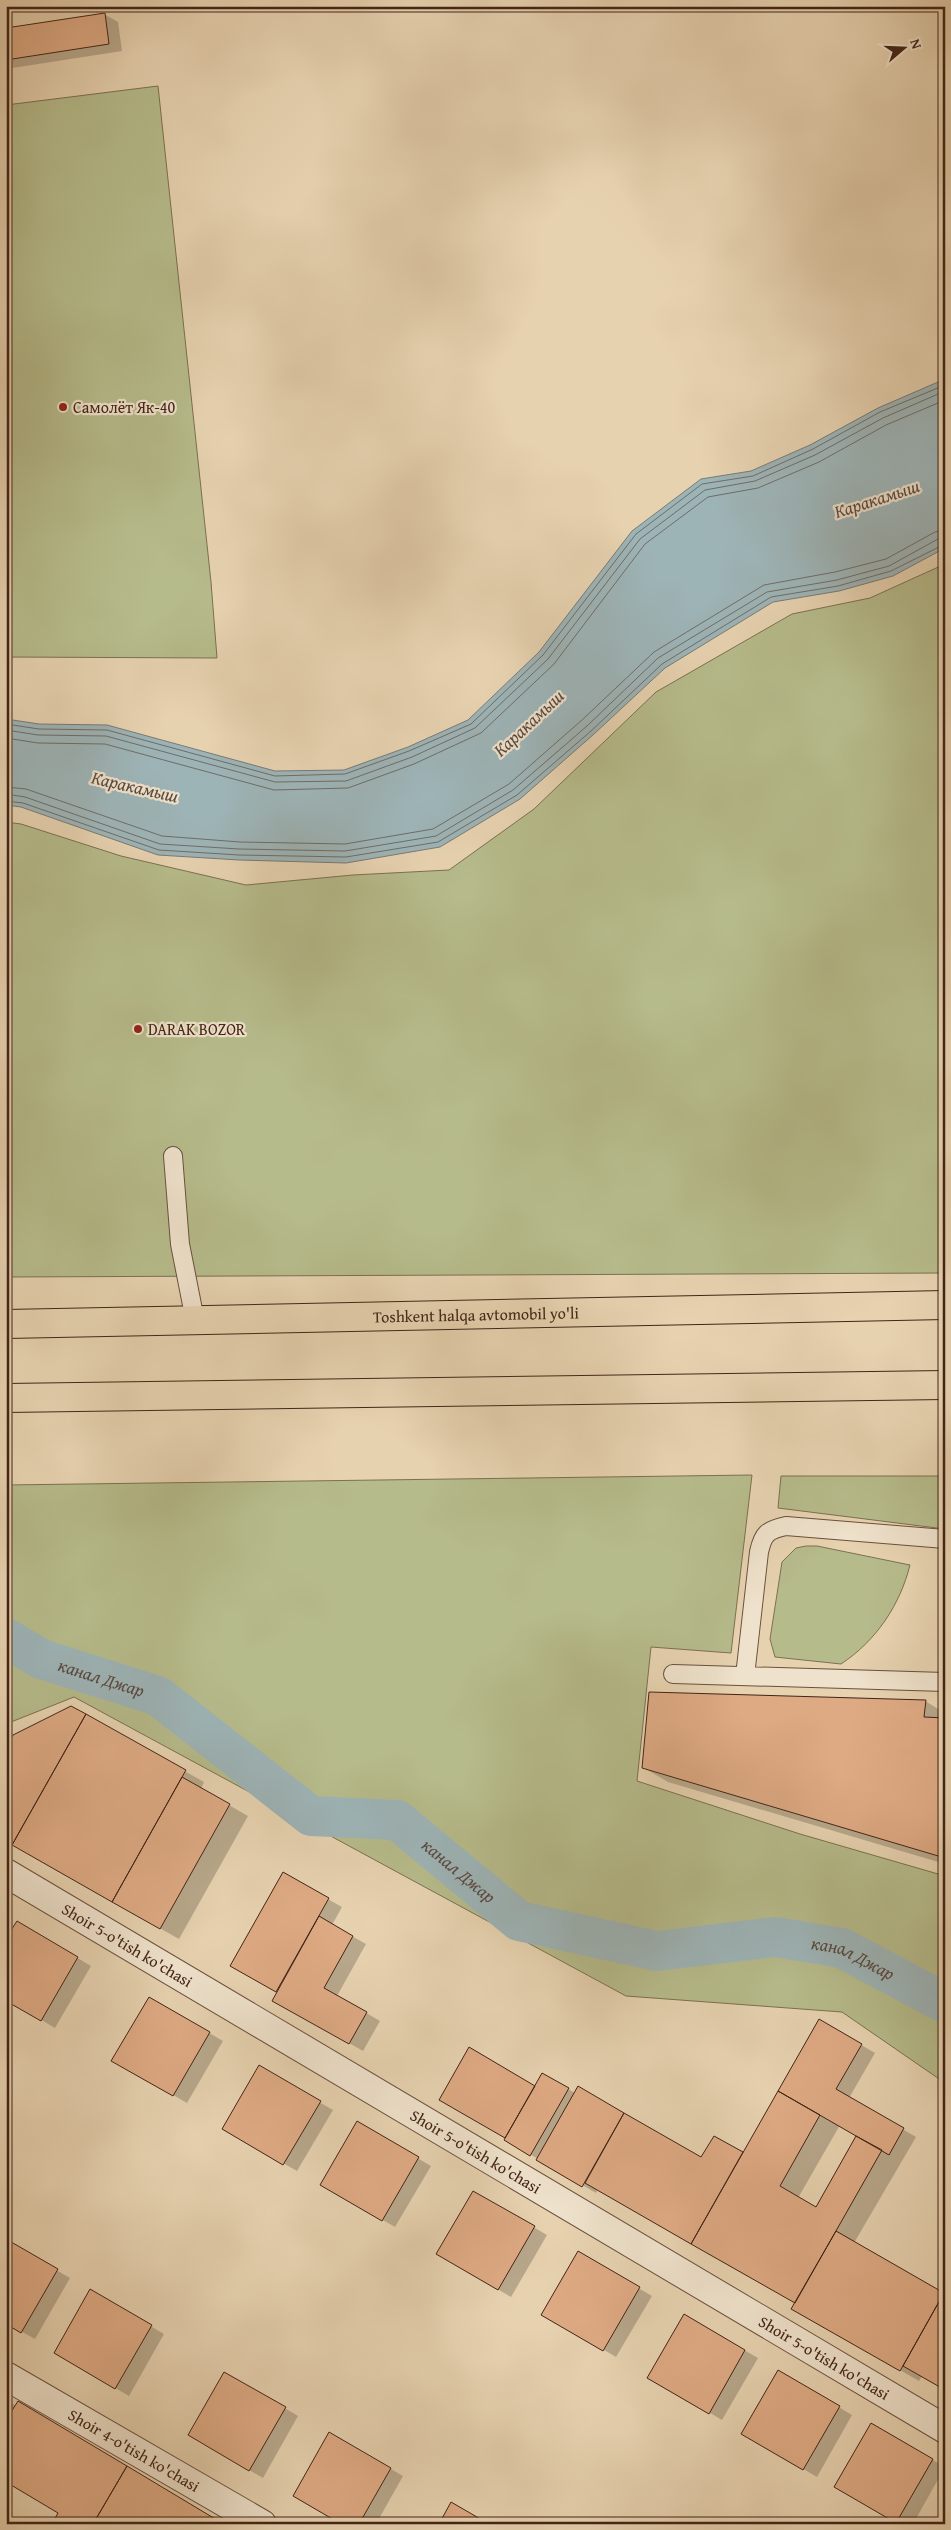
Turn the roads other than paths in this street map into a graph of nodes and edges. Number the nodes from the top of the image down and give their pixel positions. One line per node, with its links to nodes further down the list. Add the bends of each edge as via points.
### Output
1 (173, 1156): 3 (lane, via 180,1244)
2 (945, 1306): 3 (highway, Toshkent halqa avtomobil yo'li)
3 (194, 1320): 4 (highway, Toshkent halqa avtomobil yo'li)
4 (6, 1324)
5 (945, 1385): 6 (highway)
6 (6, 1398)
7 (945, 1540): 9 (lane, via 786,1526 773,1529 762,1538 759,1552)
8 (673, 1674): 9 (lane)
9 (746, 1676): 10 (lane)
10 (945, 1682)
11 (6, 1873): 13 (street, Shoir 5-o'tish ko'chasi)
12 (6, 2376): 14 (street, Shoir 4-o'tish ko'chasi)
13 (945, 2429)
14 (262, 2524)

